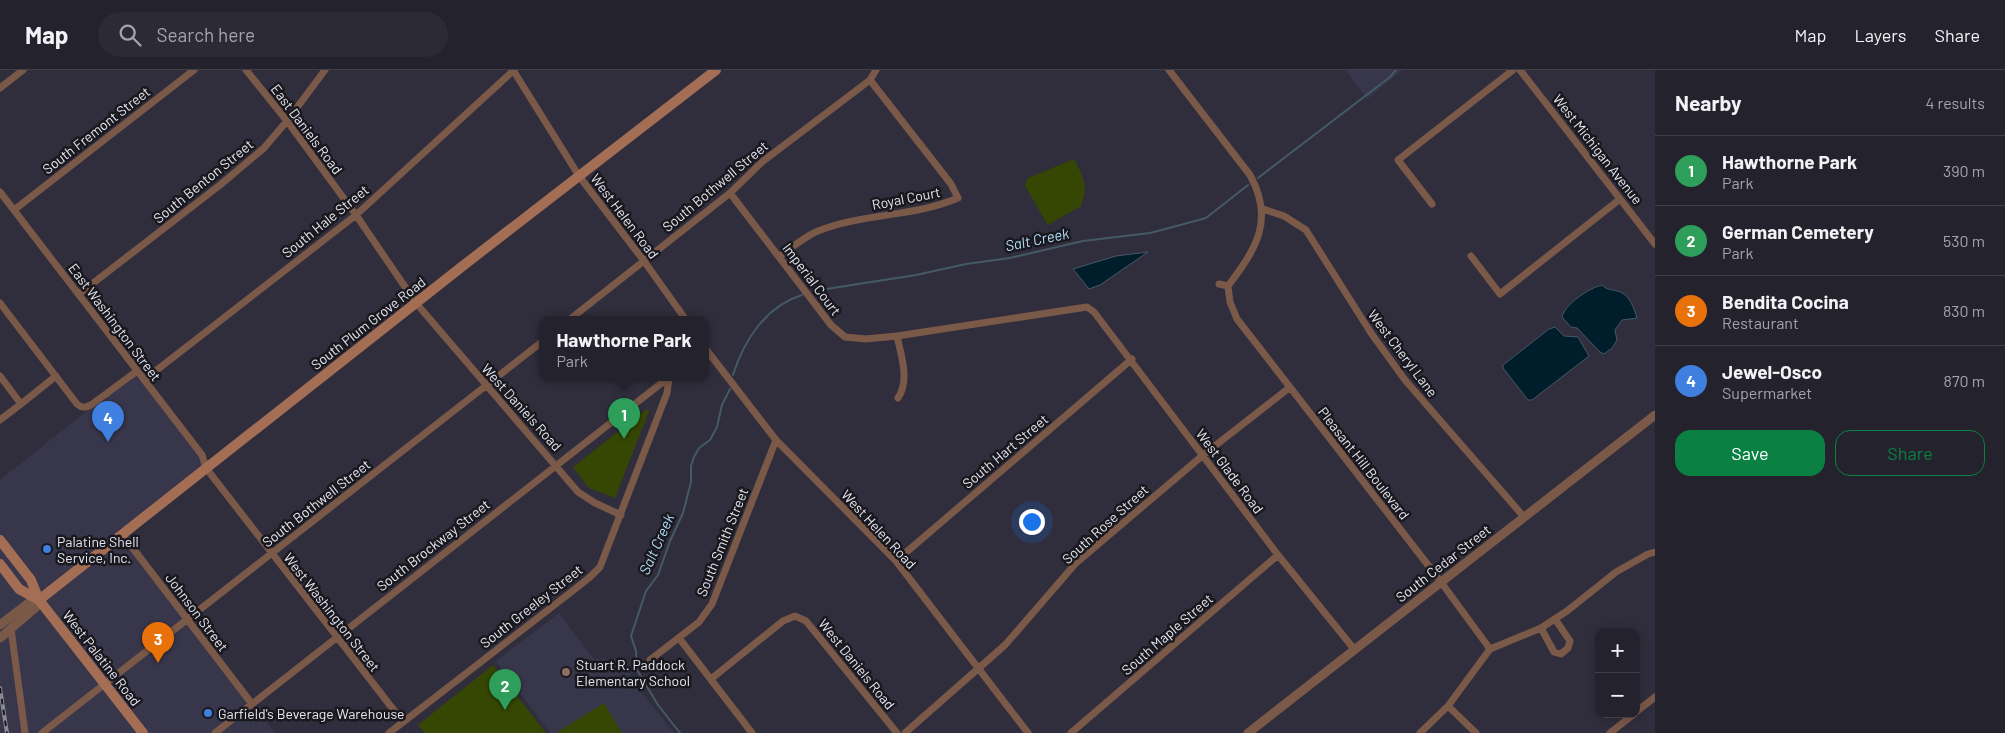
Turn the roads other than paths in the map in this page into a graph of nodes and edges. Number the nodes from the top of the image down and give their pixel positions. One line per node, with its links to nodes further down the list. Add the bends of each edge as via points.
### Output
1 (23, 70): 12 (street)
2 (194, 70): 20 (street, South Fremont Street)
3 (246, 70): 13 (street, East Daniels Road)
4 (325, 70): 13 (street, South Benton Street)
5 (513, 70): 14 (street, West Helen Road); 21 (street, South Hale Street)
6 (716, 70): 14 (main road, South Plum Grove Road)
7 (876, 70): 11 (street, South Bothwell Street)
8 (1169, 70): 19 (street, via 1250,175)
9 (1513, 70): 18 (street, via 1398,160)
10 (1520, 70): 17 (street, West Michigan Avenue)
11 (870, 80): 16 (street, South Bothwell Street, via 762,162); 23 (street, Royal Court, via 951,184 958,198 940,206 841,223 816,232)
12 (0, 88)
13 (287, 121): 21 (street, East Daniels Road); 28 (street, South Benton Street, via 243,166)
14 (579, 176): 25 (street, West Helen Road); 30 (main road, South Plum Grove Road)
15 (0, 192): 20 (street, East Washington Street)
16 (730, 193): 23 (street, Imperial Court); 25 (street, South Bothwell Street)
17 (1620, 199): 22 (street, West Michigan Avenue); 24 (street, via 1500,294)
18 (1432, 204)
19 (1263, 209): 27 (street, via 1258,238); 55 (street, West Cheryl Lane, via 1284,216 1306,230 1405,380)
20 (14, 210): 28 (street, East Washington Street)
21 (356, 215): 30 (street, East Daniels Road); 41 (street, South Hale Street)
22 (1655, 244)
23 (779, 256): 34 (street, Imperial Court, via 830,325 845,337)
24 (1471, 256)
25 (644, 261): 32 (street, South Bothwell Street); 33 (street, West Helen Road)
26 (1219, 284): 27 (street)
27 (1228, 286): 45 (street, Pleasant Hill Boulevard, via 1237,319)
28 (79, 294): 38 (street, East Washington Street)
29 (0, 303): 40 (street)
30 (416, 303): 44 (street, West Daniels Road); 53 (main road, South Plum Grove Road)
31 (1086, 307): 34 (street, Imperial Court); 37 (street, West Glade Road, via 1094,312)
32 (574, 316)
33 (683, 316)
34 (898, 336): 46 (street, via 904,369 903,390)
35 (539, 344): 44 (street, South Bothwell Street)
36 (709, 353): 50 (street, West Helen Road)
37 (1132, 359): 51 (street, West Glade Road); 61 (street, South Hart Street)
38 (137, 371): 40 (street, via 86,408 77,404); 41 (street, East Washington Street)
39 (0, 376): 47 (street)
40 (56, 376): 47 (street)
41 (144, 380): 53 (street, East Washington Street, via 202,455)
42 (664, 381): 52 (street, South Brockway Street)
43 (668, 381): 54 (street, South Greeley Street, via 667,393)
44 (486, 386): 52 (street, West Daniels Road); 59 (street, South Bothwell Street)
45 (1289, 388): 51 (street, South Rose Street); 63 (street, Pleasant Hill Boulevard)
46 (898, 398)
47 (21, 404): 49 (street)
48 (1655, 415): 55 (street, South Cedar Street)
49 (0, 420)
50 (776, 440): 61 (street, West Helen Road); 72 (street, South Smith Street, via 712,604 699,622)
51 (1202, 456): 60 (street, West Glade Road); 76 (street, South Rose Street, via 1076,563)
52 (556, 464): 54 (street, West Daniels Road, via 586,498); 71 (street, South Brockway Street)
53 (206, 468): 56 (main road, South Plum Grove Road); 59 (street, West Washington Street)
54 (621, 515): 84 (street, South Greeley Street, via 603,560 590,578)
55 (1524, 518): 63 (street, South Cedar Street)
56 (122, 534): 64 (main road, South Plum Grove Road); 66 (street, Johnson Street)
57 (0, 540): 64 (main road, via 31,580)
58 (1655, 552): 65 (street, via 1616,572)
59 (271, 554): 66 (street, South Bothwell Street); 71 (street, West Washington Street)
60 (1278, 555): 73 (street, West Glade Road); 94 (street, South Maple Street)
61 (896, 561): 76 (street, West Helen Road)
62 (0, 564): 64 (main road, via 19,589)
63 (1441, 582): 73 (street, South Cedar Street); 74 (street, Pleasant Hill Boulevard)
64 (40, 600): 67 (street, via 31,601); 69 (street); 78 (main road, West Palatine Road)
65 (1555, 619): 68 (street); 68 (street, via 1570,641 1568,648 1560,654 1554,652)
66 (186, 620): 78 (street, South Bothwell Street); 80 (street, Johnson Street)
67 (0, 625)
68 (1541, 628): 74 (street)
69 (11, 629): 70 (street); 85 (street)
70 (0, 638)
71 (336, 638): 80 (street, South Brockway Street); 84 (street, West Washington Street)
72 (679, 638): 75 (street, South Smith Street); 77 (street)
73 (1354, 649): 95 (street, South Cedar Street)
74 (1490, 649): 81 (street)
75 (650, 660)
76 (980, 669): 92 (street, South Rose Street); 93 (street, West Helen Road)
77 (711, 679): 90 (street); 91 (street, West Daniels Road, via 794,616 806,621)
78 (104, 684): 86 (street, South Bothwell Street); 87 (main road, West Palatine Road)
79 (1655, 697): 82 (street)
80 (252, 704): 88 (street, South Brockway Street)
81 (1448, 706): 96 (street); 97 (street)
82 (1640, 709)
83 (1629, 718): 98 (street)
84 (403, 722): 89 (street, South Greeley Street)
85 (24, 733)
86 (42, 733)
87 (142, 733)
88 (215, 733)
89 (389, 733)
90 (752, 733)
91 (897, 733)
92 (905, 733)
93 (1028, 733)
94 (1071, 733)
95 (1248, 733)
96 (1420, 733)
97 (1476, 733)
98 (1610, 733)

